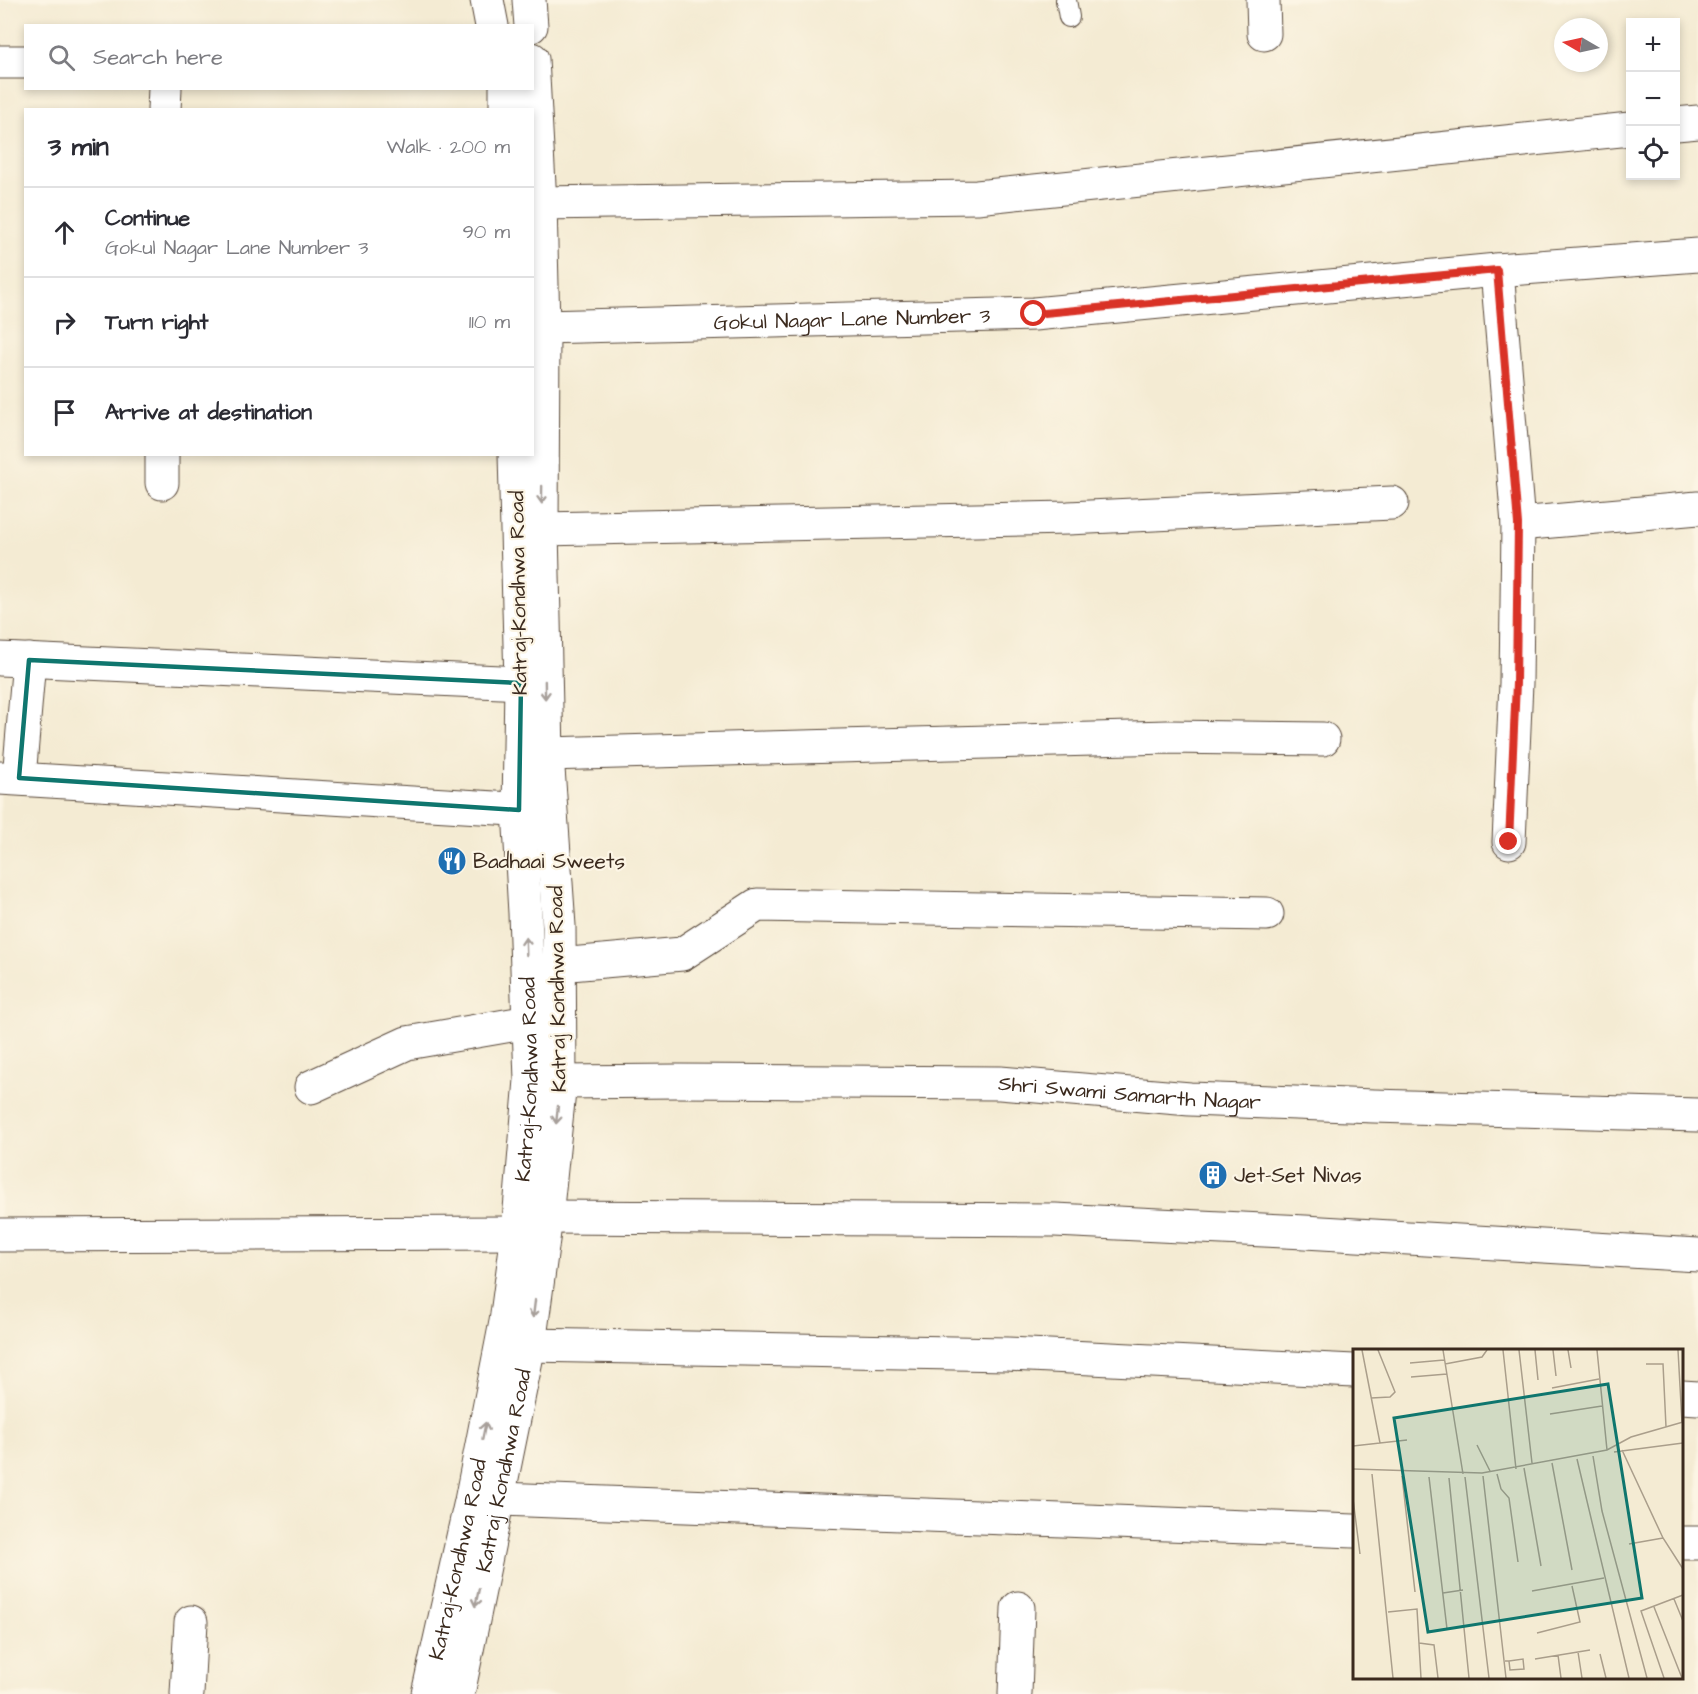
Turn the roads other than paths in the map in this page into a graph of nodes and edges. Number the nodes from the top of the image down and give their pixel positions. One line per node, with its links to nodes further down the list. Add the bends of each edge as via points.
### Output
1 (487, 0): 4 (main road)
2 (530, 0): 5 (main road)
3 (1263, 0): 6 (main road)
4 (492, 24)
5 (531, 24)
6 (1264, 34)
7 (0, 62): 8 (main road)
8 (24, 62)
9 (165, 90): 12 (main road)
10 (506, 90): 13 (main road)
11 (534, 90): 17 (main road, Katraj Kondhwa Road)
12 (164, 108)
13 (506, 108)
14 (1698, 122): 15 (main road)
15 (1680, 124)
16 (1626, 129): 17 (main road, via 977,197)
17 (540, 203): 20 (main road, Katraj Kondhwa Road)
18 (1698, 255): 19 (main road, Gokul Nagar Lane Number 3)
19 (1497, 270): 20 (main road, Gokul Nagar Lane Number 3, via 1034,314); 24 (main road)
20 (543, 327): 25 (main road, Katraj Kondhwa Road, one-way to 25)
21 (515, 456): 27 (main road, Katraj-Kondhwa Road)
22 (1392, 503): 25 (main road, via 1068,518)
23 (1698, 508): 24 (main road)
24 (1518, 524): 33 (main road)
25 (542, 529): 29 (main road, Katraj Kondhwa Road, one-way to 29)
26 (15, 660): 27 (main road); 30 (main road)
27 (521, 684): 31 (main road, Katraj-Kondhwa Road)
28 (1323, 739): 29 (main road, via 1168,737)
29 (547, 754): 32 (main road, Katraj Kondhwa Road)
30 (10, 778): 31 (main road)
31 (519, 810): 32 (main road); 36 (main road, Katraj-Kondhwa Road, one-way to 31)
32 (551, 811): 35 (main road, Katraj Kondhwa Road)
33 (1509, 842)
34 (1267, 914): 35 (main road, via 757,904 682,954)
35 (559, 965): 37 (main road, Katraj Kondhwa Road)
36 (529, 1022): 38 (main road, via 407,1043); 40 (main road, Katraj-Kondhwa Road)
37 (560, 1082): 39 (main road, Shri Swami Samarth Nagar, via 1000,1083 1190,1099); 40 (main road, Katraj Kondhwa Road, one-way to 40)
38 (311, 1087)
39 (1698, 1114)
40 (532, 1225): 41 (main road); 42 (main road, via 1055,1220); 43 (main road, Katraj Kondhwa Road, one-way to 43); 52 (main road, Katraj-Kondhwa Road, one-way to 40, via 506,1322)
41 (0, 1235)
42 (1698, 1255)
43 (530, 1345): 44 (main road, via 1007,1354); 47 (main road, Katraj Kondhwa Road)
44 (1353, 1371)
45 (1683, 1397): 46 (main road)
46 (1698, 1398)
47 (498, 1499): 48 (main road); 53 (main road, Katraj Kondhwa Road, one-way to 53)
48 (1353, 1531)
49 (1018, 1608): 54 (main road)
50 (190, 1622): 51 (main road)
51 (187, 1694)
52 (428, 1694)
53 (458, 1694)
54 (1015, 1694)

